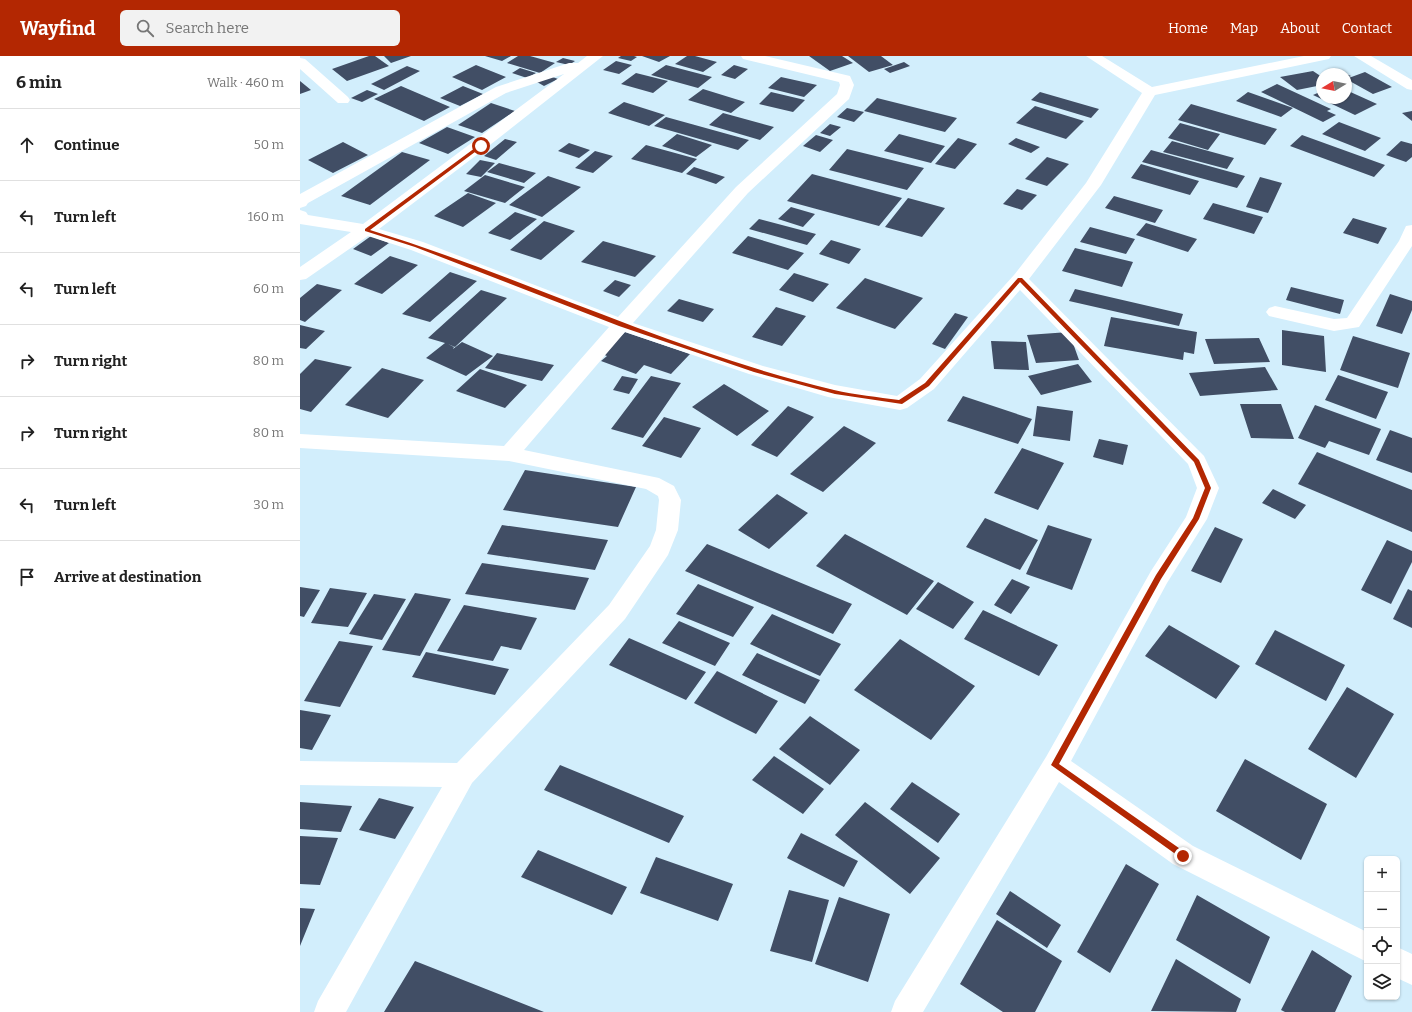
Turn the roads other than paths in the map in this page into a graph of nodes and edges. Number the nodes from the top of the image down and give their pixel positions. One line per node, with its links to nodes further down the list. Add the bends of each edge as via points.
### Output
1 (748, 56): 17 (street, via 845,79 847,85 844,96 742,190)
2 (1093, 56): 8 (street)
3 (1324, 56): 8 (street)
4 (1360, 56): 7 (street)
5 (592, 59): 10 (street, via 500,90 301,200); 12 (street, via 481,146)
6 (300, 62): 9 (street)
7 (1412, 86)
8 (1150, 92): 15 (street, via 1093,185)
9 (343, 100)
10 (300, 203)
11 (300, 215): 12 (street, via 302,219)
12 (366, 230): 14 (street); 17 (street, via 417,246)
13 (1412, 230): 16 (street, via 1353,323 1334,325)
14 (300, 275)
15 (1020, 279): 17 (street, via 927,384 900,403 835,392 756,370); 20 (street, via 1197,461 1208,488 1196,519 1159,577)
16 (1275, 312)
17 (621, 325): 19 (street)
18 (300, 441): 19 (street)
19 (509, 454): 22 (street, via 652,483 666,491 670,500 670,513 660,549 617,612)
20 (1055, 765): 23 (street, via 1183,856); 27 (street)
21 (300, 773): 22 (street)
22 (463, 776): 26 (street)
23 (1364, 946)
24 (1400, 964): 25 (street)
25 (1412, 970)
26 (329, 1012)
27 (906, 1012)

